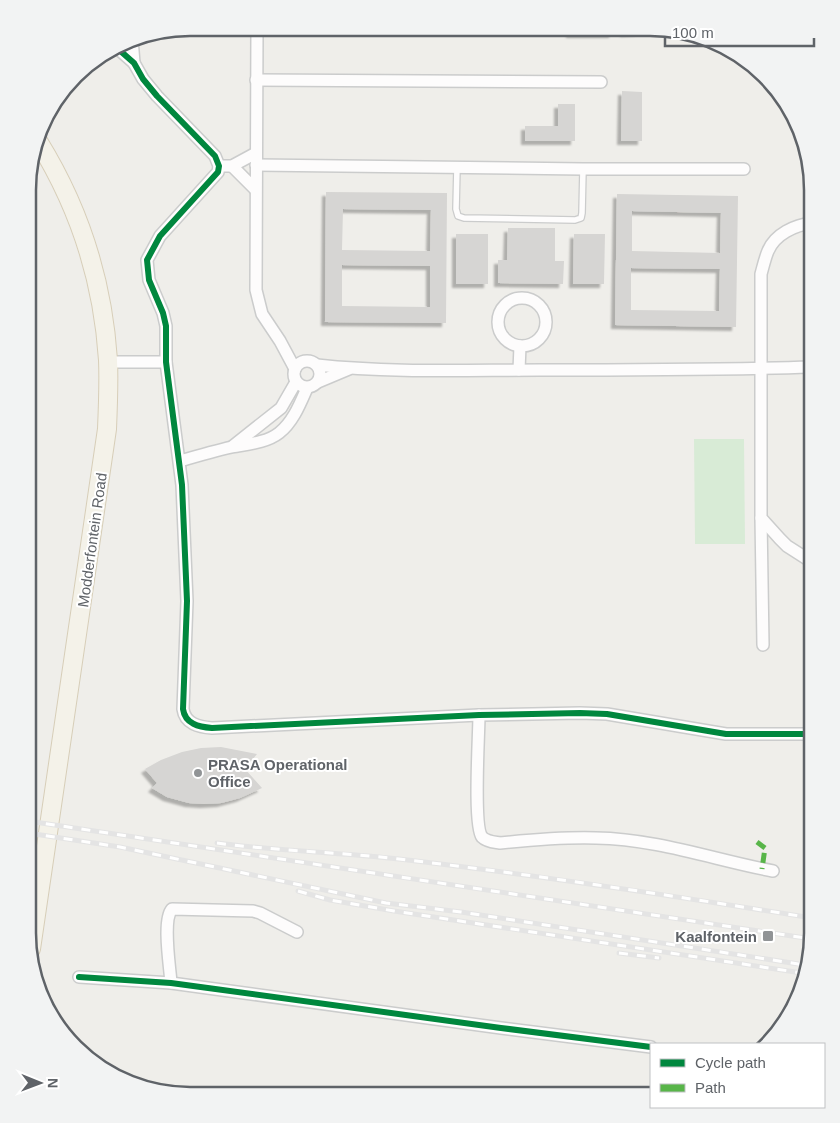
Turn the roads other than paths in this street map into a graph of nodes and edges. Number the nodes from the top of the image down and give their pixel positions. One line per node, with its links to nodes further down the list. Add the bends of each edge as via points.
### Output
1 (257, 37): 5 (street)
2 (133, 47): 4 (street)
3 (123, 52): 4 (street)
4 (134, 63): 9 (street, via 157,96 215,156)
5 (256, 80): 6 (street); 8 (street)
6 (601, 82)
7 (42, 148): 19 (main road, Modderfontein Road, via 68,197 86,241 103,319)
8 (256, 159): 10 (street); 11 (street); 14 (street)
9 (219, 166): 10 (street); 20 (street, via 218,172 160,236 147,260 149,280 165,320)
10 (232, 166): 14 (street)
11 (457, 167): 12 (street); 12 (lane, via 458,216 575,220 581,218 582,213)
12 (583, 169): 13 (street)
13 (744, 169)
14 (255, 189): 16 (street, via 256,290 262,314)
15 (804, 224): 25 (street, via 780,235 768,250 761,274)
16 (280, 341): 18 (street); 23 (street)
17 (520, 346): 17 (street, via 505,339 498,323 499,315 509,301 525,297 540,304 547,320 543,336 537,342); 26 (street)
18 (305, 361): 21 (street); 23 (street)
19 (108, 362): 20 (street); 40 (main road, Modderfontein Road, via 105,448)
20 (166, 362): 33 (street)
21 (317, 365): 24 (street); 28 (street, via 320,373)
22 (804, 367): 25 (street)
23 (295, 369): 27 (street)
24 (351, 369): 26 (street); 28 (street)
25 (761, 369): 26 (street); 34 (street)
26 (518, 370)
27 (296, 382): 29 (street); 30 (street, via 281,408)
28 (318, 382): 29 (street)
29 (307, 388): 31 (street, via 292,419)
30 (270, 418): 31 (street); 32 (street)
31 (280, 432): 32 (street, via 250,445)
32 (231, 447): 33 (street)
33 (180, 461): 37 (street, via 187,601 183,709 189,722 212,728)
34 (761, 518): 35 (street, via 787,546); 36 (street)
35 (804, 557)
36 (763, 645)
37 (479, 714): 38 (street, via 607,714 726,734); 39 (street, via 478,818 486,840 500,843 616,839 679,849)
38 (803, 734)
39 (774, 871)
40 (36, 915)
41 (297, 932): 43 (street, via 253,911 172,909 168,915)
42 (79, 977): 43 (street)
43 (171, 983): 44 (street)
44 (650, 1047)

